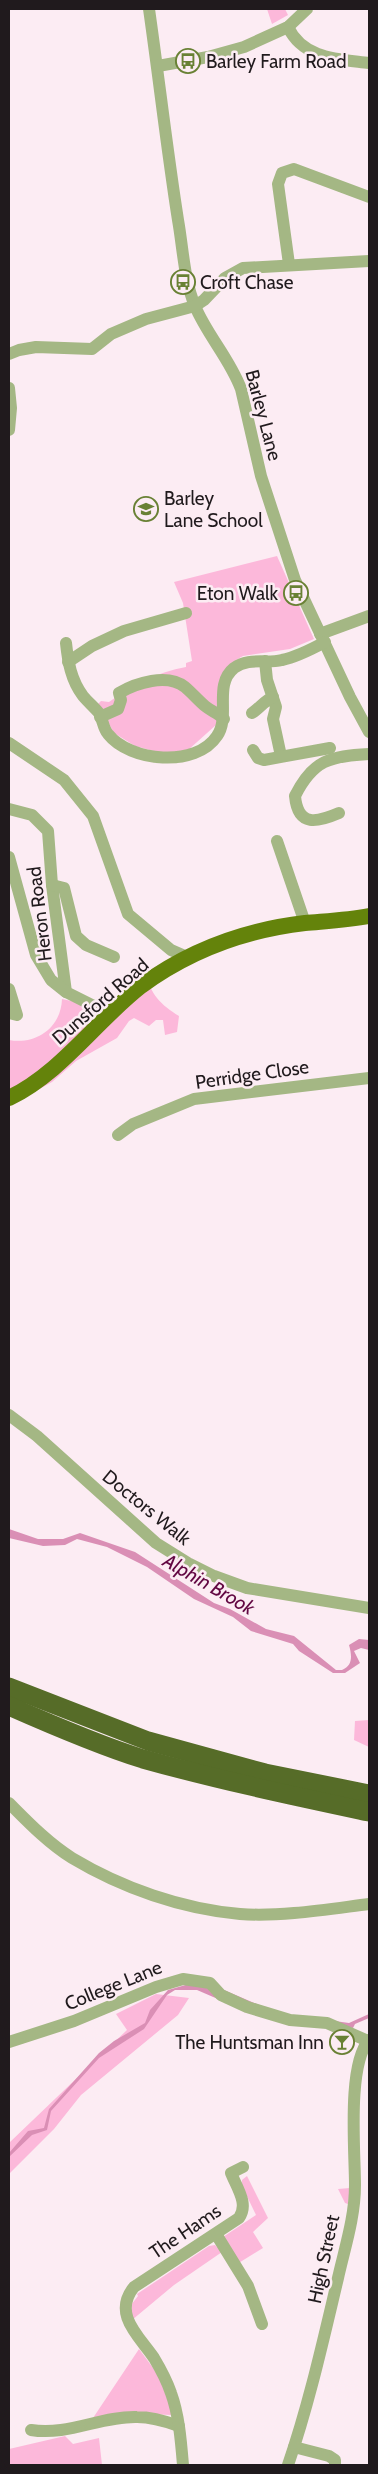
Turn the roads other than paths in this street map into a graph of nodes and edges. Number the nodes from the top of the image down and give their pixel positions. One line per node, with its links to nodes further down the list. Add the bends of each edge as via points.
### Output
1 (149, 9): 5 (street, Barley Lane)
2 (307, 9): 3 (street)
3 (288, 27): 4 (street, via 297,41 317,55); 5 (street, via 244,47)
4 (369, 63)
5 (158, 66): 9 (street, Barley Lane, via 166,143)
6 (369, 197): 8 (street, via 294,169 282,173 278,184)
7 (369, 261): 8 (street)
8 (289, 264): 9 (street, via 243,268 225,278)
9 (194, 306): 10 (street, via 146,318 112,334 92,349 36,347); 15 (street, Barley Lane, via 222,350 241,389 261,476 295,580)
10 (9, 354)
11 (9, 388): 12 (street)
12 (9, 430)
13 (186, 613): 18 (street, via 124,631)
14 (369, 616): 15 (street)
15 (322, 638): 17 (street, via 286,660); 23 (street, Barley Lane)
16 (66, 642): 18 (street)
17 (265, 661): 19 (street); 22 (street, via 243,664 228,675 223,698)
18 (68, 662): 21 (street, via 76,684)
19 (273, 697): 20 (street); 28 (street, via 276,707 273,719)
20 (252, 713)
21 (100, 716): 22 (street, via 118,708 119,693 129,687 167,681 185,687); 22 (street, via 108,734 125,747 172,759 187,756 210,744 217,737)
22 (224, 719)
23 (369, 732)
24 (9, 743): 37 (street, via 64,780 93,816 128,914 171,950)
25 (330, 748): 28 (street)
26 (254, 750): 28 (street, via 262,760)
27 (369, 754): 30 (street, via 348,755 317,766 306,775 295,796 299,811 312,822)
28 (281, 756)
29 (9, 809): 33 (street, Heron Road, via 32,815 48,831)
30 (339, 813)
31 (277, 840): 35 (street)
32 (9, 857): 39 (street, via 36,955 51,980)
33 (52, 884): 36 (street, via 64,888 76,936 86,945); 39 (street, Heron Road)
34 (369, 916): 35 (main road, Dunsford Road)
35 (305, 923): 37 (main road, Dunsford Road, via 225,940)
36 (114, 957)
37 (187, 957): 41 (main road, Dunsford Road, via 142,986)
38 (9, 989): 40 (street, via 17,1015)
39 (66, 992): 41 (street)
40 (9, 1014)
41 (110, 1014): 43 (main road, Dunsford Road, via 52,1069)
42 (369, 1078): 44 (street, Perridge Close, via 194,1099 133,1124)
43 (9, 1098)
44 (118, 1135)
45 (9, 1415): 46 (street, Doctors Walk, via 37,1436 156,1543 188,1563 247,1588)
46 (369, 1608)
47 (9, 1687): 49 (highway, via 148,1741 265,1773)
48 (9, 1706): 51 (highway, via 142,1758 261,1789)
49 (369, 1794)
50 (9, 1803): 52 (street, via 71,1857 106,1876 163,1899 241,1914)
51 (369, 1812)
52 (369, 1904)
53 (368, 2041): 54 (street, College Lane, via 328,2023 290,2020 247,2007 221,1995 210,1983 183,1979); 60 (street, High Street, via 357,2067 353,2212 327,2329)
54 (9, 2042)
55 (243, 2167): 56 (street, The Hams, via 231,2173 244,2203 242,2213)
56 (216, 2234): 57 (street, via 248,2286); 58 (street, The Hams, via 134,2287 126,2303 129,2325 154,2358 172,2394)
57 (262, 2324)
58 (178, 2426): 59 (street, via 138,2417 56,2431); 61 (street)
59 (31, 2430)
60 (294, 2447): 62 (street, High Street); 63 (street, via 328,2456 335,2460)
61 (183, 2465)
62 (288, 2465)
63 (335, 2465)

